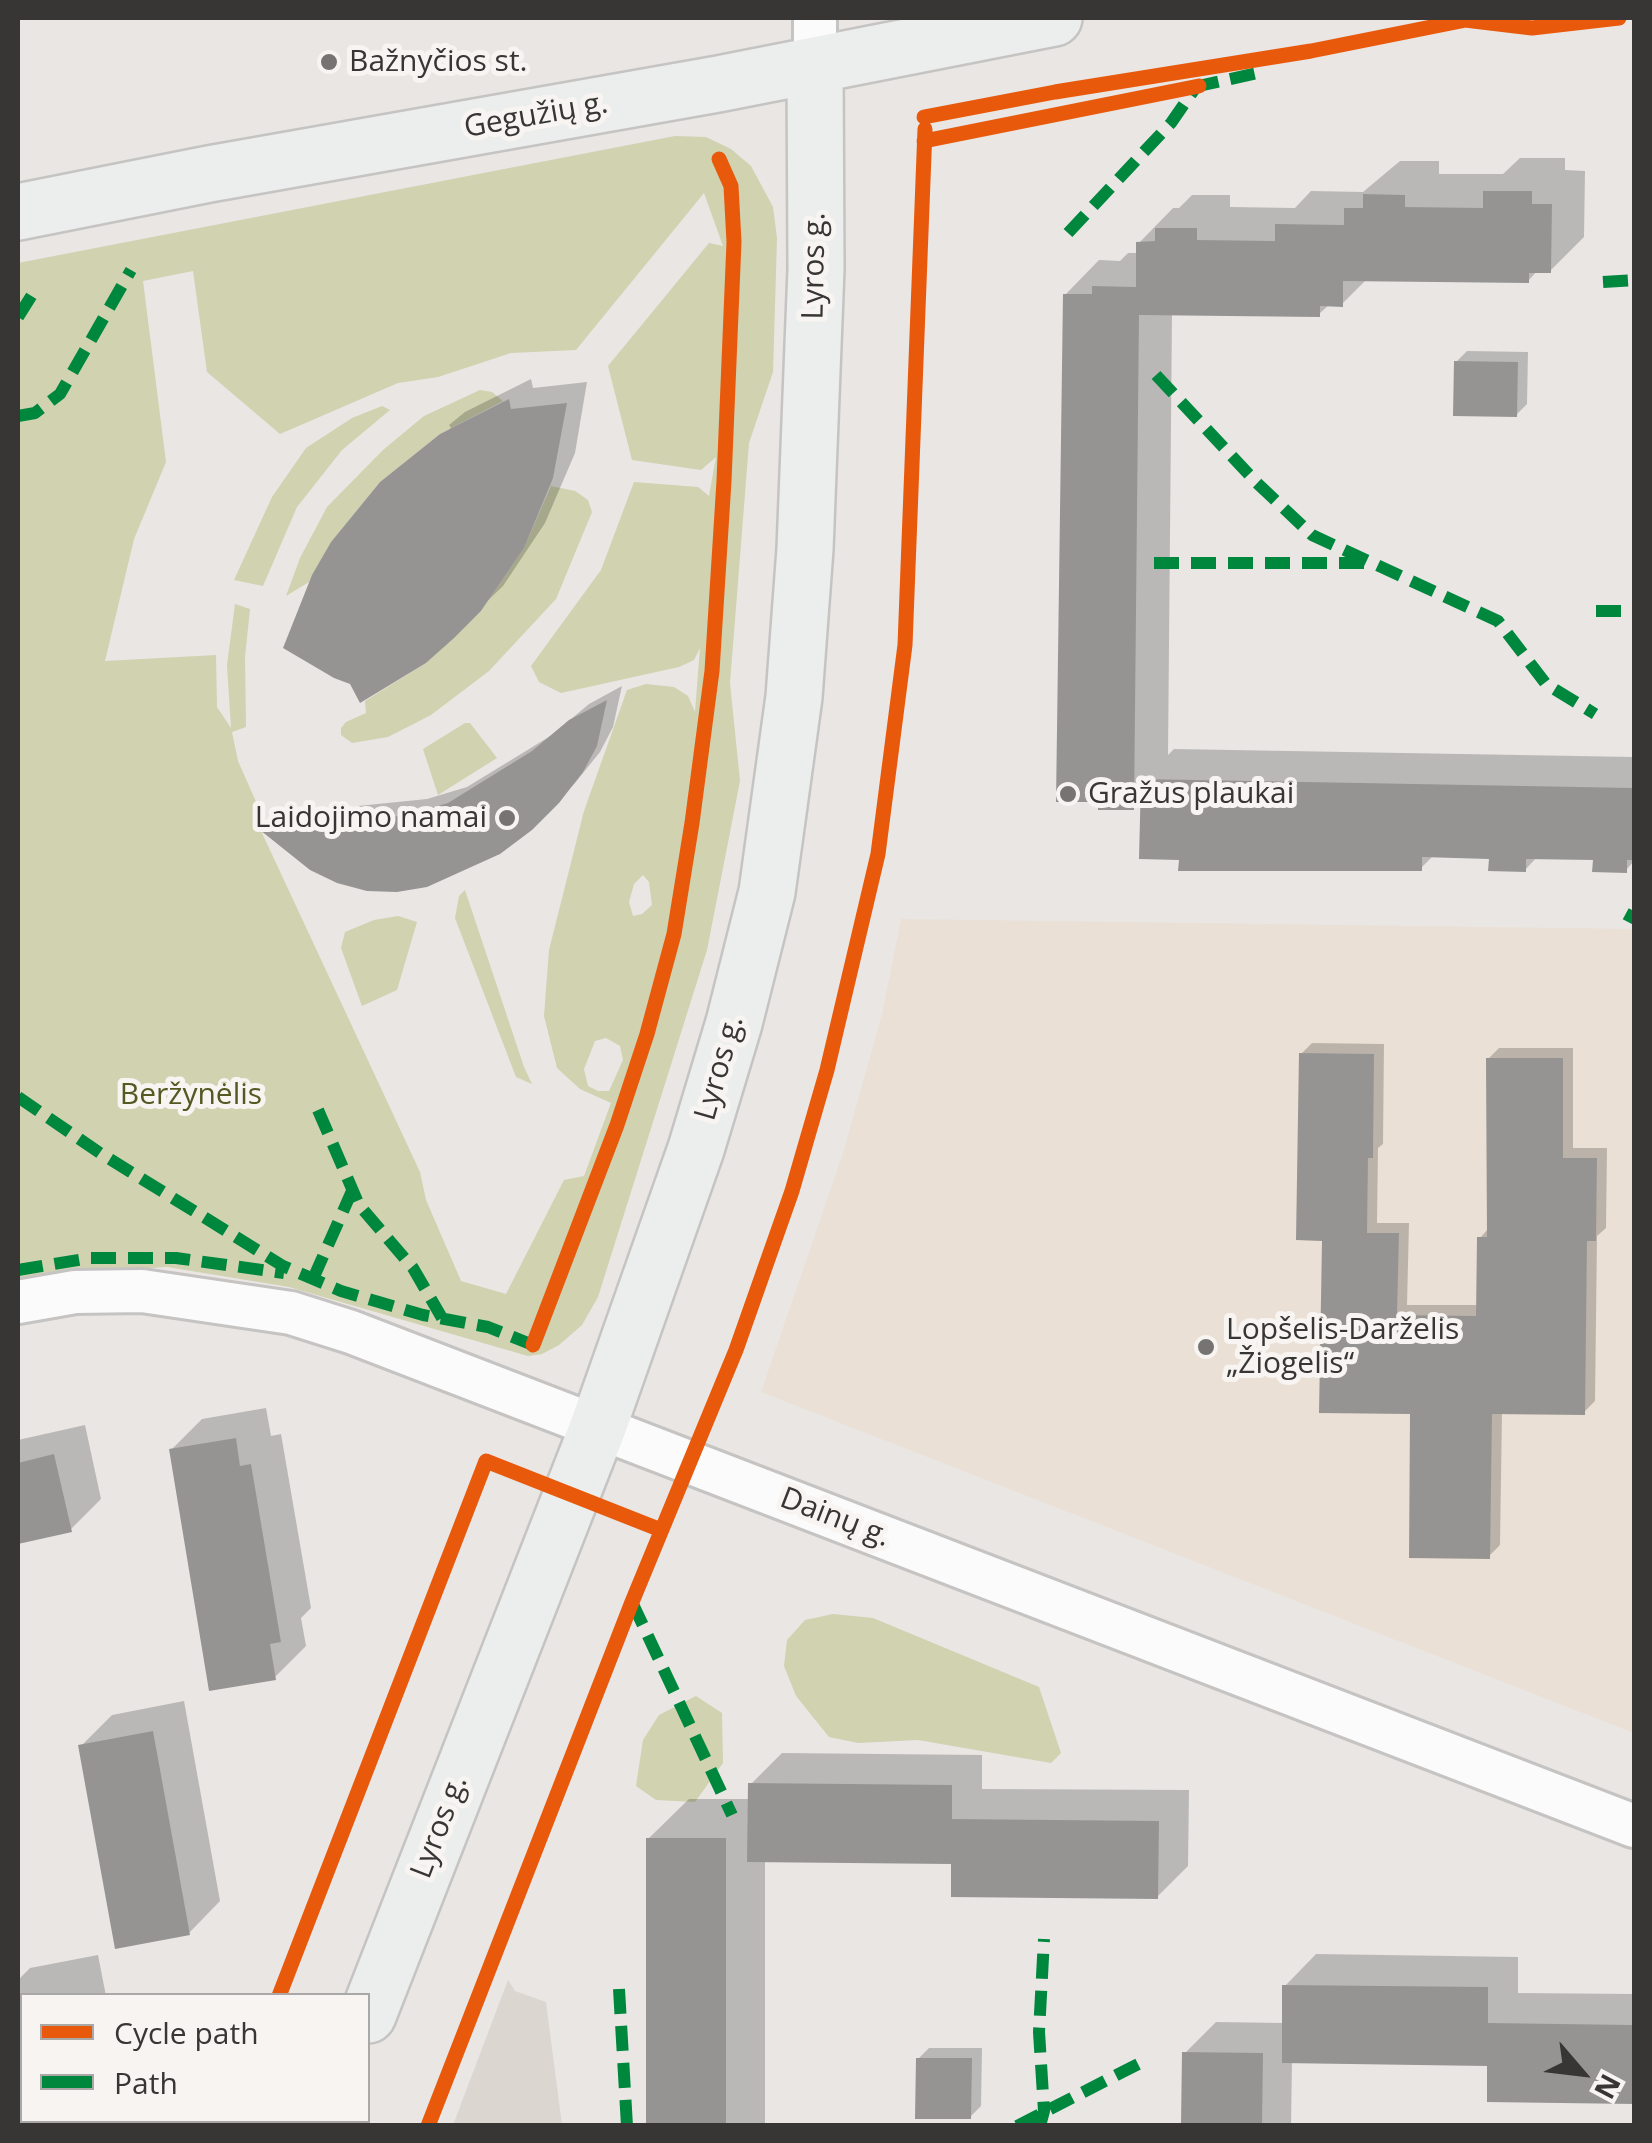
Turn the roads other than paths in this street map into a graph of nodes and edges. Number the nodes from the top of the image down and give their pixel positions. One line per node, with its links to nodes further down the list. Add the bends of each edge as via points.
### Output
1 (1054, 18): 2 (street, Gegužių g.)
2 (815, 41): 3 (street, Gegužių g.); 5 (street, Lyros g., via 816,269 806,530 782,800 734,1023)
3 (18, 212)
4 (18, 1302): 5 (street, Dainų g., via 74,1292 142,1291 291,1313)
5 (598, 1426): 6 (street, Dainų g.); 7 (street, Lyros g.)
6 (1634, 1826)
7 (370, 2011)

